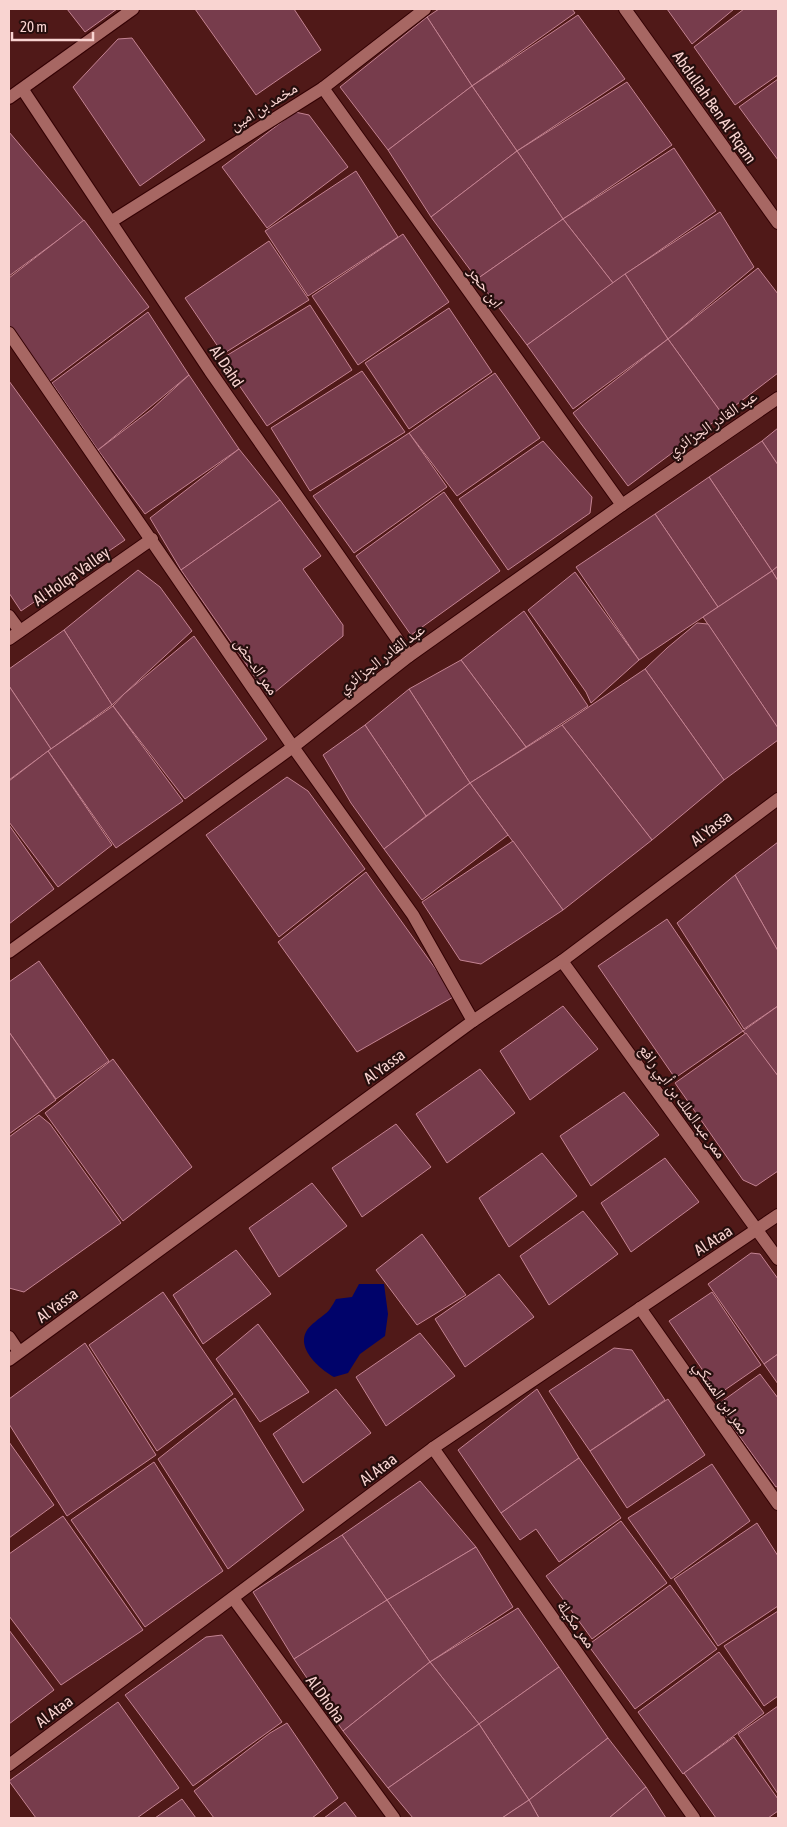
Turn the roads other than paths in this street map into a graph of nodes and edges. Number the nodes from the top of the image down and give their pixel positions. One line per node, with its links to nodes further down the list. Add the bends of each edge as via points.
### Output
1 (133, 9): 5 (street)
2 (426, 9): 4 (street, مخمد بن امين)
3 (626, 9): 7 (street, Abdullah Ben Al' Rqam)
4 (323, 88): 8 (street, مخمد بن امين); 12 (street, ابن حجر)
5 (23, 90): 6 (street); 8 (street, Al Dahd)
6 (9, 98)
7 (773, 207): 9 (street, Abdullah Ben Al' Rqam)
8 (112, 221): 17 (street, Al Dahd, via 216,379)
9 (778, 224)
10 (9, 332): 13 (street, ممر الدحض)
11 (778, 398): 12 (street, عبد القادر الجزائري)
12 (622, 505): 17 (street, عبد القادر الجزائري)
13 (152, 538): 15 (street, Al Holqa Valley); 18 (street, ممر الدحض)
14 (9, 616): 15 (street)
15 (20, 631): 16 (street, Al Holqa Valley)
16 (9, 639)
17 (409, 656): 18 (street, عبد القادر الجزائري)
18 (292, 747): 20 (street, عبد القادر الجزائري); 22 (street, ممر الدحض, via 413,915)
19 (778, 798): 21 (street, Al Yassa)
20 (9, 952)
21 (562, 961): 22 (street, Al Yassa); 24 (street, ممر عبدالملك بن أبي رافع)
22 (473, 1021): 28 (street, Al Yassa)
23 (778, 1215): 24 (street, Al Ataa)
24 (757, 1231): 25 (street, ممر عبدالملك بن أبي رافع); 26 (street, Al Ataa)
25 (778, 1258)
26 (640, 1308): 29 (street, Al Ataa); 30 (street, ممر ابن المسكي)
27 (9, 1337): 28 (street)
28 (14, 1356)
29 (433, 1448): 31 (street, Al Ataa); 34 (street, ممر مكيلة)
30 (778, 1504)
31 (233, 1598): 32 (street, Al Ataa); 33 (street, Al Dhoha)
32 (9, 1765)
33 (394, 1818)
34 (694, 1818)

